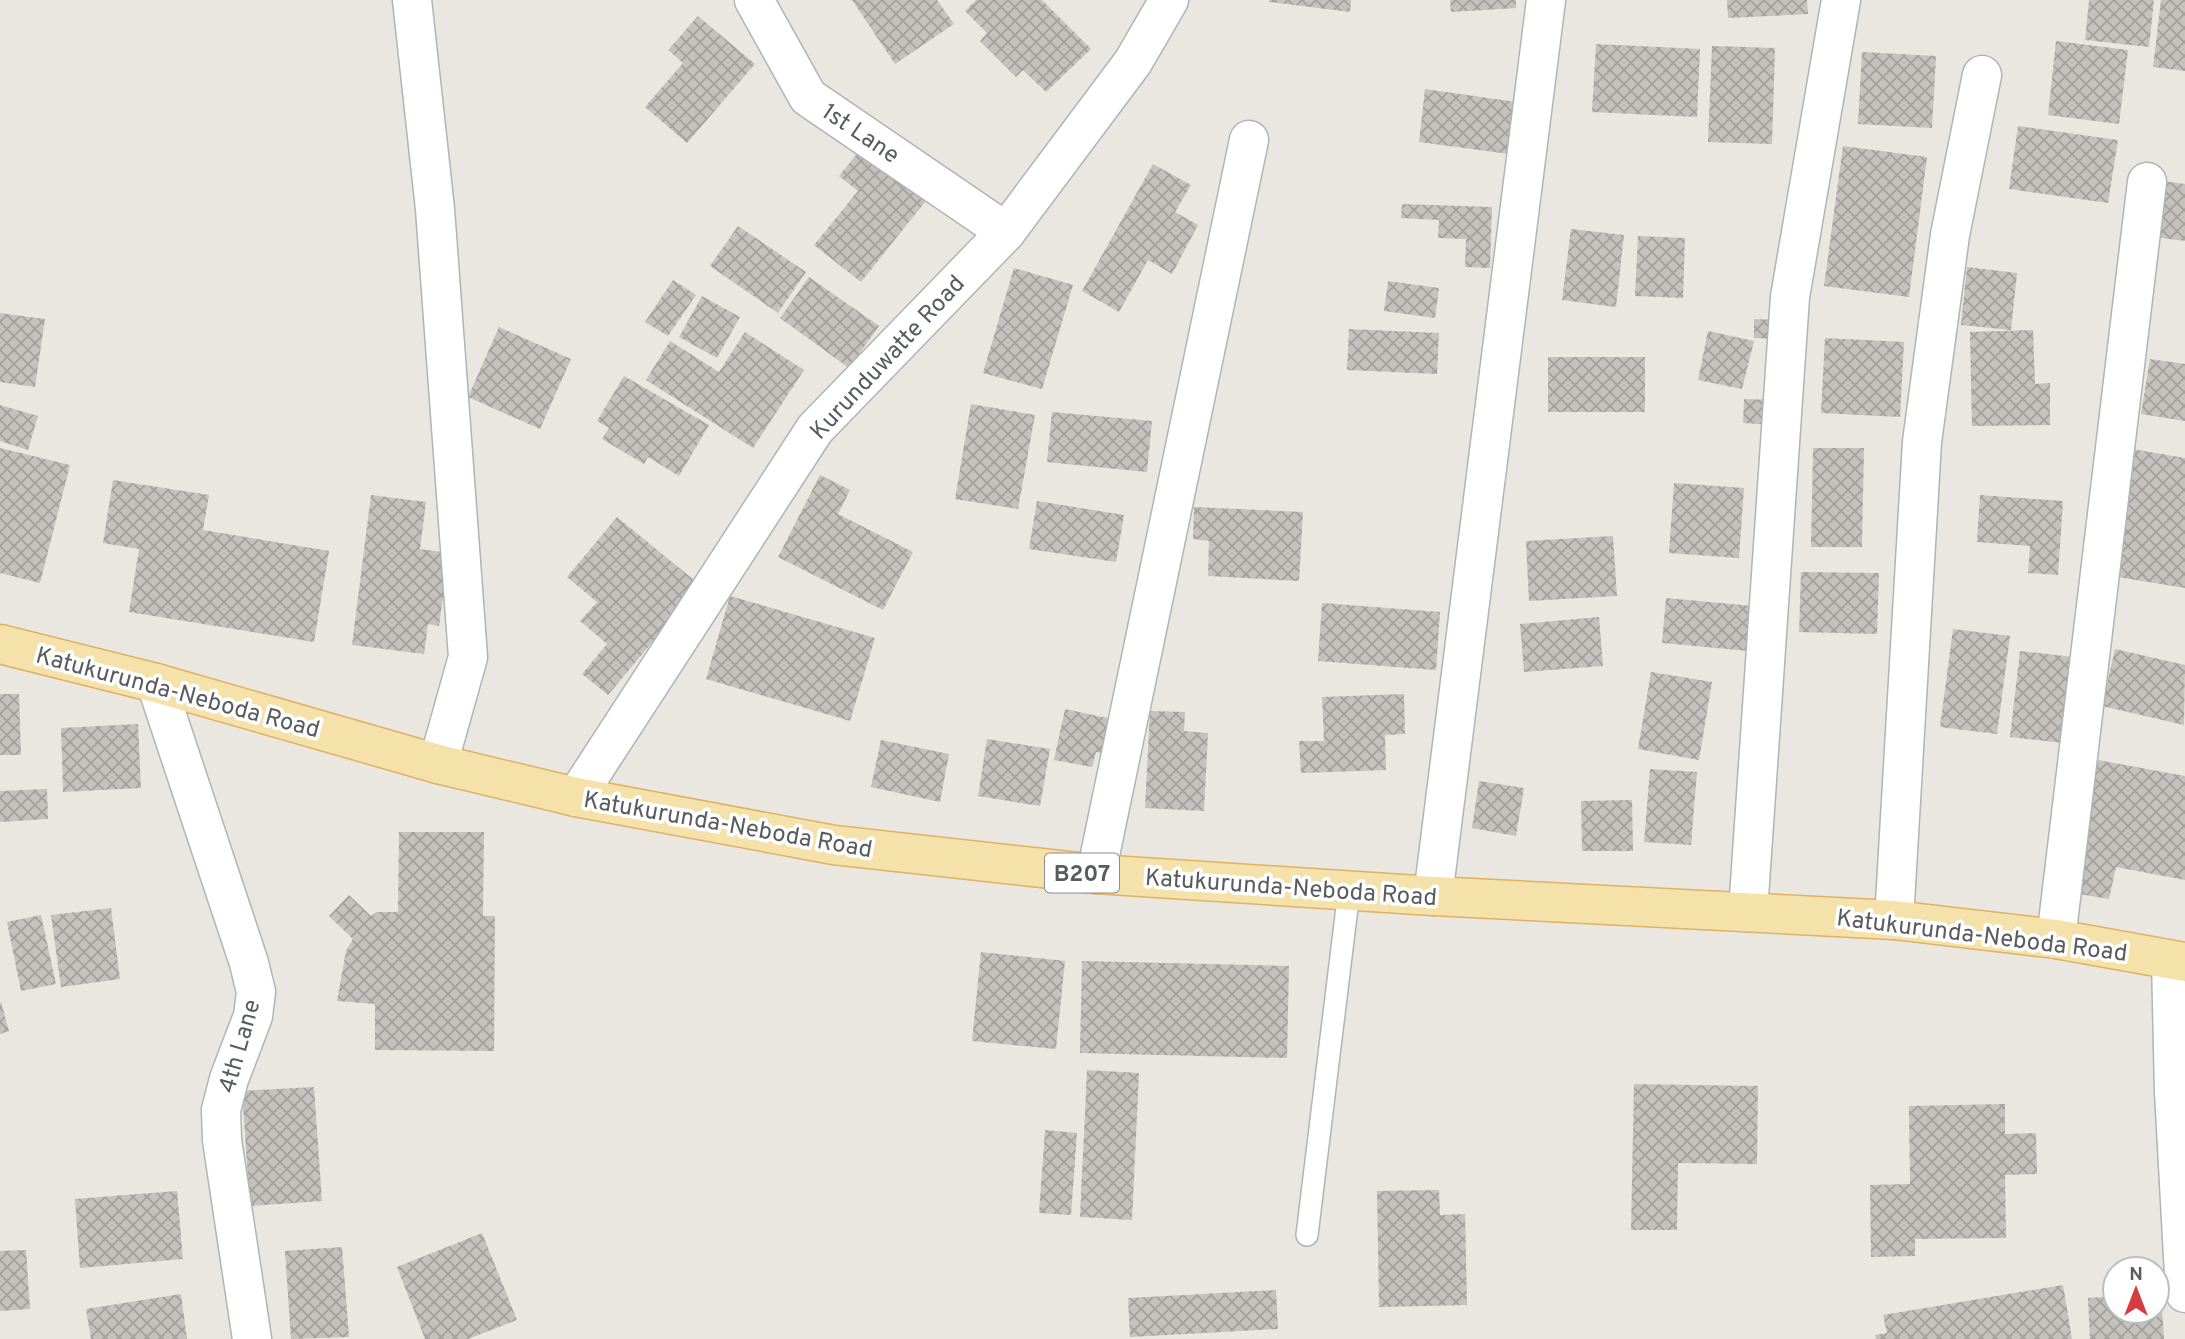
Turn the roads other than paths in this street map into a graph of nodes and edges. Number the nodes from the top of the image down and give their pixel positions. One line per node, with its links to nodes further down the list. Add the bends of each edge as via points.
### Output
1 (412, 0): 12 (street, via 435,209 468,657)
2 (754, 0): 9 (street, 1st Lane, via 808,97)
3 (1169, 0): 9 (street, Kurunduwatte Road, via 1133,62)
4 (1546, 0): 16 (street)
5 (1841, 0): 17 (street, via 1790,297)
6 (1982, 75): 18 (street, via 1950,235 1922,442)
7 (1249, 140): 14 (street)
8 (2147, 182): 19 (street)
9 (1006, 232): 13 (street, Kurunduwatte Road, via 815,429)
10 (0, 644): 11 (main road, Katukurunda-Neboda Road / B207)
11 (156, 683): 12 (main road, Katukurunda-Neboda Road / B207); 23 (street, 4th Lane, via 256,992 253,1016 221,1110)
12 (438, 764): 13 (main road, Katukurunda-Neboda Road / B207)
13 (576, 797): 14 (main road, Katukurunda-Neboda Road / B207, via 834,845)
14 (1096, 874): 15 (main road, Katukurunda-Neboda Road / B207)
15 (1349, 891): 16 (main road, Katukurunda-Neboda Road / B207); 21 (lane)
16 (1433, 896): 17 (main road, Katukurunda-Neboda Road / B207)
17 (1748, 912): 18 (main road, Katukurunda-Neboda Road / B207)
18 (1895, 920): 19 (main road, Katukurunda-Neboda Road / B207)
19 (2056, 939): 20 (main road, Katukurunda-Neboda Road / B207)
20 (2178, 961): 22 (street, via 2174,1092)
21 (1307, 1235)
22 (2185, 1293)
23 (252, 1339)

